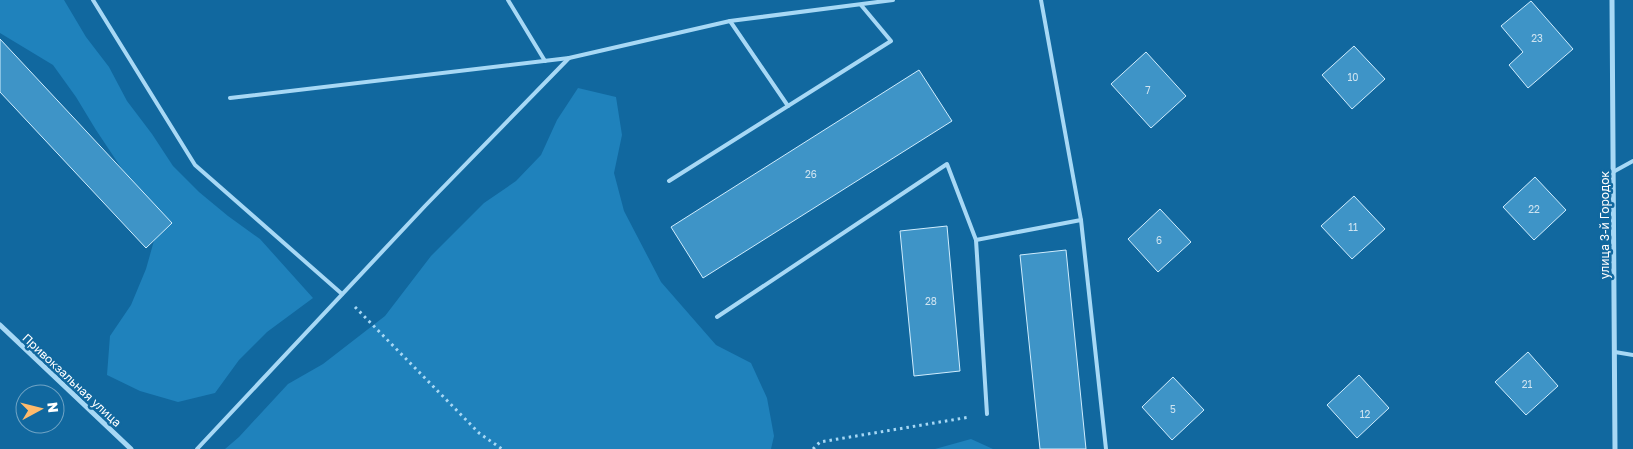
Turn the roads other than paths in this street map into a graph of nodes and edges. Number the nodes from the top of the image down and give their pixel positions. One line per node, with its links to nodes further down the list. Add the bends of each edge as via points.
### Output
1 (93, 0): 19 (lane, via 195,165)
2 (508, 0): 11 (lane)
3 (841, 0): 8 (lane)
4 (894, 0): 7 (lane)
5 (1041, 0): 17 (lane)
6 (1612, 0): 15 (street, улица 3-й Городок)
7 (861, 5): 8 (lane); 13 (lane, via 891,41)
8 (841, 7): 9 (lane)
9 (730, 22): 10 (lane); 13 (lane)
10 (569, 58): 11 (lane); 19 (lane)
11 (545, 60): 12 (lane)
12 (230, 98)
13 (788, 106): 16 (lane)
14 (1633, 161): 15 (lane)
15 (1613, 172): 22 (street, улица 3-й Городок)
16 (669, 181)
17 (1081, 220): 18 (lane); 27 (lane)
18 (976, 240): 20 (lane, via 947,164); 24 (lane)
19 (342, 294): 26 (lane)
20 (717, 317)
21 (0, 325): 25 (street, Привокзальная улица)
22 (1615, 352): 23 (lane); 28 (street, улица 3-й Городок)
23 (1633, 354)
24 (987, 414)
25 (131, 449)
26 (197, 449)
27 (1106, 449)
28 (1615, 449)

